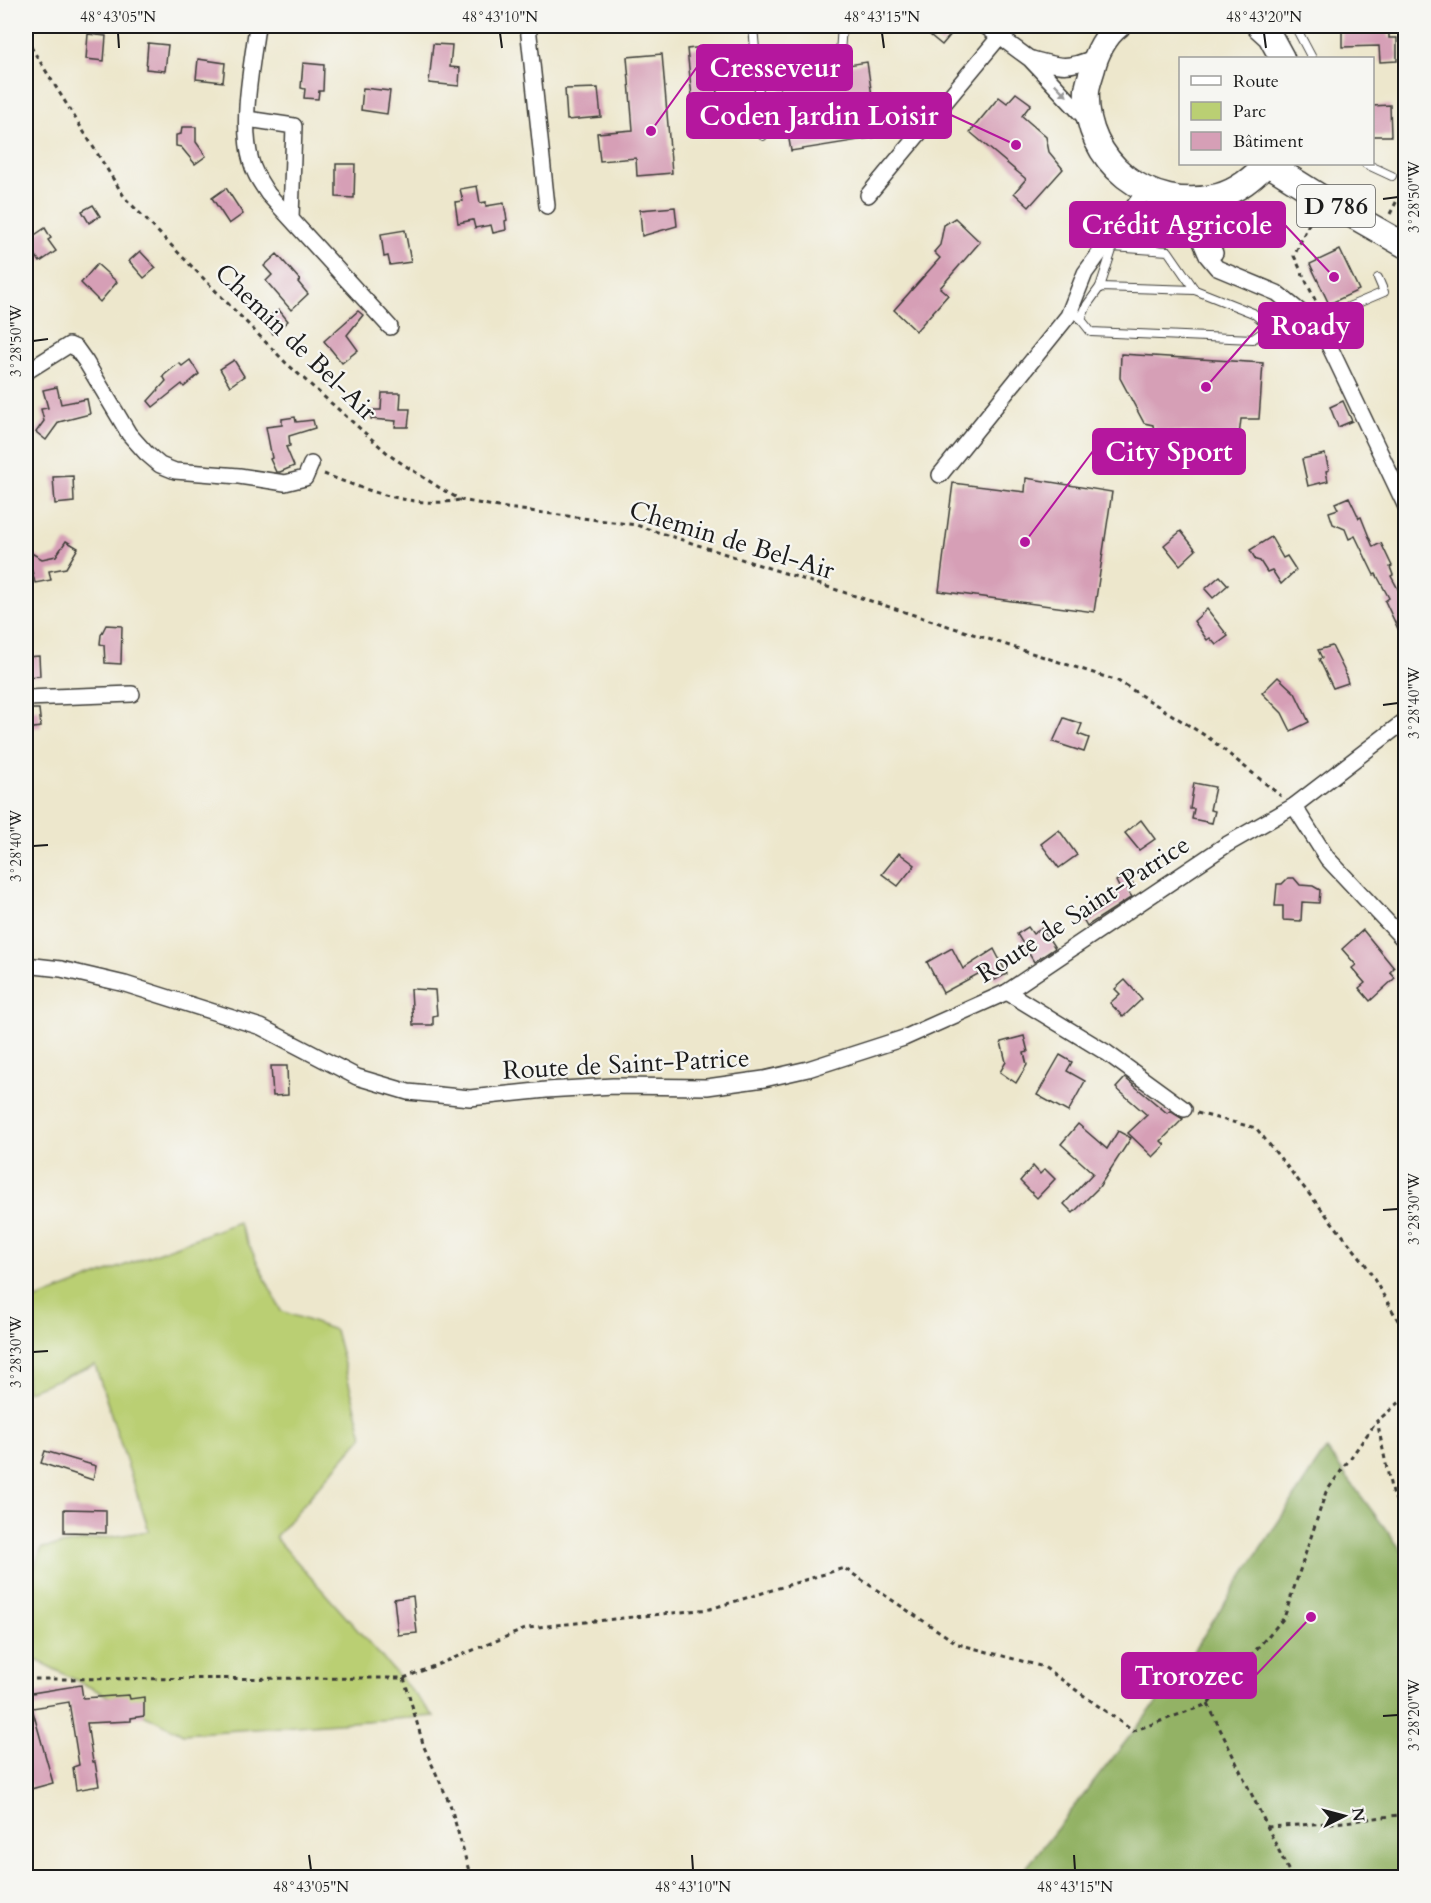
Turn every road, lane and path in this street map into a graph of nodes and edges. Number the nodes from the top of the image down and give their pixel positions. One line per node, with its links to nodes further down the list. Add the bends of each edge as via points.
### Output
1 (256, 26): 16 (street)
2 (528, 26): 28 (street)
3 (766, 26): 15 (lane, via 753,27)
4 (842, 26): 15 (lane, via 840,52)
5 (985, 26): 9 (street)
6 (1118, 26): 11 (main road)
7 (1259, 26): 12 (main road, via 1270,36)
8 (1295, 26): 13 (lane)
9 (1000, 31): 14 (street); 25 (street)
10 (26, 39): 45 (path, Chemin de Bel-Air, via 125,198 295,371 392,457)
11 (1095, 57): 14 (street, via 1074,66); 17 (main road, via 1087,90)
12 (1281, 57)
13 (1311, 57)
14 (1030, 59): 17 (street, one-way to 17)
15 (758, 66): 18 (lane)
16 (247, 119): 30 (street, via 249,150 257,178); 30 (street, via 294,126)
17 (1090, 123): 24 (main road, via 1101,151 1120,174)
18 (763, 136)
19 (1267, 165): 26 (main road, via 1246,183)
20 (1270, 165): 31 (main road, D 786)
21 (1368, 165): 22 (lane)
22 (1392, 176)
23 (1406, 183): 31 (path)
24 (1145, 190): 27 (main road); 38 (street, via 1085,273)
25 (868, 195)
26 (1219, 196): 27 (main road); 34 (street, via 1210,224 1212,244 1217,256)
27 (1177, 200): 34 (street, via 1217,268)
28 (547, 206)
29 (1315, 210): 39 (path, via 1294,256)
30 (291, 218): 40 (street)
31 (1380, 232): 32 (main road, D 786)
32 (1406, 246)
33 (1378, 278): 39 (lane, via 1384,292)
34 (1247, 280): 37 (street, via 1276,292)
35 (1100, 287): 36 (lane); 36 (lane, via 1113,247 1168,251); 38 (lane)
36 (1195, 290): 41 (lane, via 1253,313)
37 (1292, 304): 39 (street); 41 (lane)
38 (1076, 313): 41 (lane, via 1091,332 1253,339); 44 (street, via 1068,316)
39 (1318, 320): 46 (street)
40 (390, 327)
41 (1270, 327)
42 (26, 372): 43 (street, via 69,345 76,348 129,434 159,465 175,471 285,483 305,478)
43 (310, 467): 45 (path, via 408,501 439,504)
44 (940, 475)
45 (461, 500): 50 (path, Chemin de Bel-Air, via 636,525 1118,681 1209,738)
46 (1406, 507)
47 (132, 694): 48 (street)
48 (26, 698)
49 (1406, 720): 50 (street, Route de Saint-Patrice)
50 (1294, 806): 51 (street, via 1327,858); 53 (street, Route de Saint-Patrice, via 1226,845)
51 (1406, 942)
52 (26, 965): 53 (street, Route de Saint-Patrice, via 125,984 261,1026 357,1077 408,1092 470,1098 613,1086 707,1087 764,1079 904,1038)
53 (1007, 992): 54 (street, via 1107,1053)
54 (1184, 1109): 55 (path, via 1256,1128 1364,1262)
55 (1406, 1334)
56 (1406, 1397): 57 (path)
57 (1377, 1420): 58 (path, via 1392,1493); 61 (path, via 1326,1492 1284,1618)
58 (1406, 1518)
59 (404, 1678): 60 (path); 61 (path, via 528,1628 710,1609 844,1568 958,1644 1044,1666 1133,1731); 64 (path, via 424,1747 450,1804)
60 (26, 1679)
61 (1208, 1704): 63 (path)
62 (1406, 1814): 63 (path)
63 (1268, 1827): 65 (path)
64 (471, 1878)
65 (1292, 1878)

